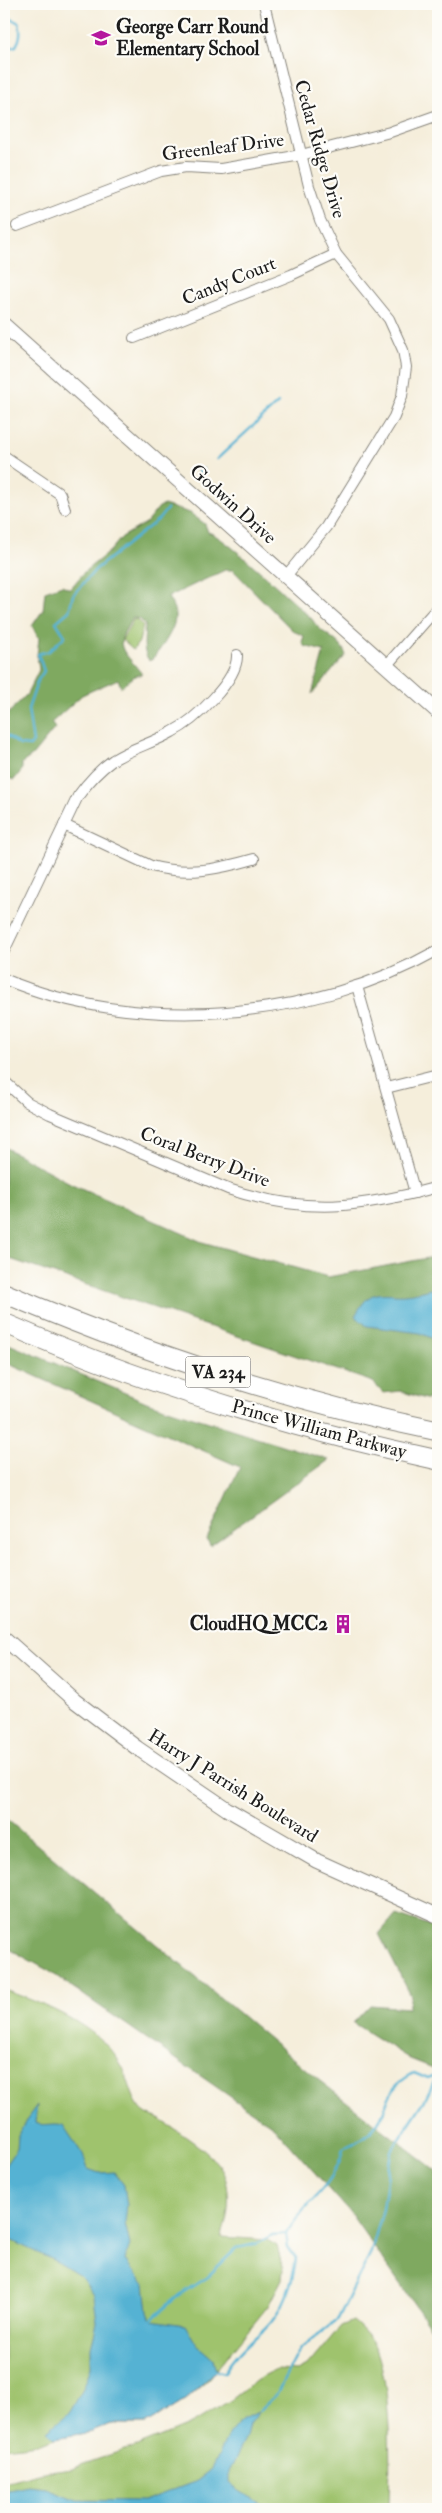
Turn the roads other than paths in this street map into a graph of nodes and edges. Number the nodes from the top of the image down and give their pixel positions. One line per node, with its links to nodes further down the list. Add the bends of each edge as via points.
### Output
1 (264, 4): 3 (street, Cedar Ridge Drive)
2 (438, 115): 3 (street, Greenleaf Drive, via 390,132)
3 (301, 155): 4 (street, Greenleaf Drive, via 221,169 186,167 162,171); 5 (street, Cedar Ridge Drive, via 320,220)
4 (17, 226)
5 (336, 254): 7 (street, Candy Court); 10 (street, Cedar Ridge Drive, via 395,330 405,358 404,387 394,416 326,527)
6 (4, 325): 10 (street, Godwin Drive)
7 (134, 338)
8 (4, 456): 9 (street, via 60,494)
9 (65, 509)
10 (286, 576): 13 (street, Godwin Drive)
11 (438, 607): 13 (street)
12 (237, 655): 15 (street, via 235,669 228,681 187,722 161,738 130,750 99,771 78,796)
13 (386, 666): 14 (street, Godwin Drive)
14 (438, 712)
15 (64, 825): 16 (street, via 165,870 202,872); 18 (street)
16 (254, 859)
17 (438, 950): 20 (street, via 395,972)
18 (4, 951)
19 (4, 979): 20 (street, via 70,999 167,1013 270,1006)
20 (357, 986): 23 (street)
21 (438, 1075): 23 (street)
22 (4, 1081): 25 (street, Coral Berry Drive, via 22,1098 50,1114 252,1197 296,1205 340,1206 385,1201)
23 (386, 1088): 25 (street)
24 (438, 1187): 25 (street, Coral Berry Drive)
25 (415, 1193)
26 (4, 1293): 28 (highway, Prince William Parkway / VA 234, via 228,1376 340,1408)
27 (4, 1323): 29 (highway, Prince William Parkway / VA 234, via 136,1375 229,1406)
28 (438, 1431)
29 (438, 1460)
30 (4, 1638): 31 (street, Harry J Parrish Boulevard, via 76,1701 227,1809 317,1861)
31 (438, 1916)

